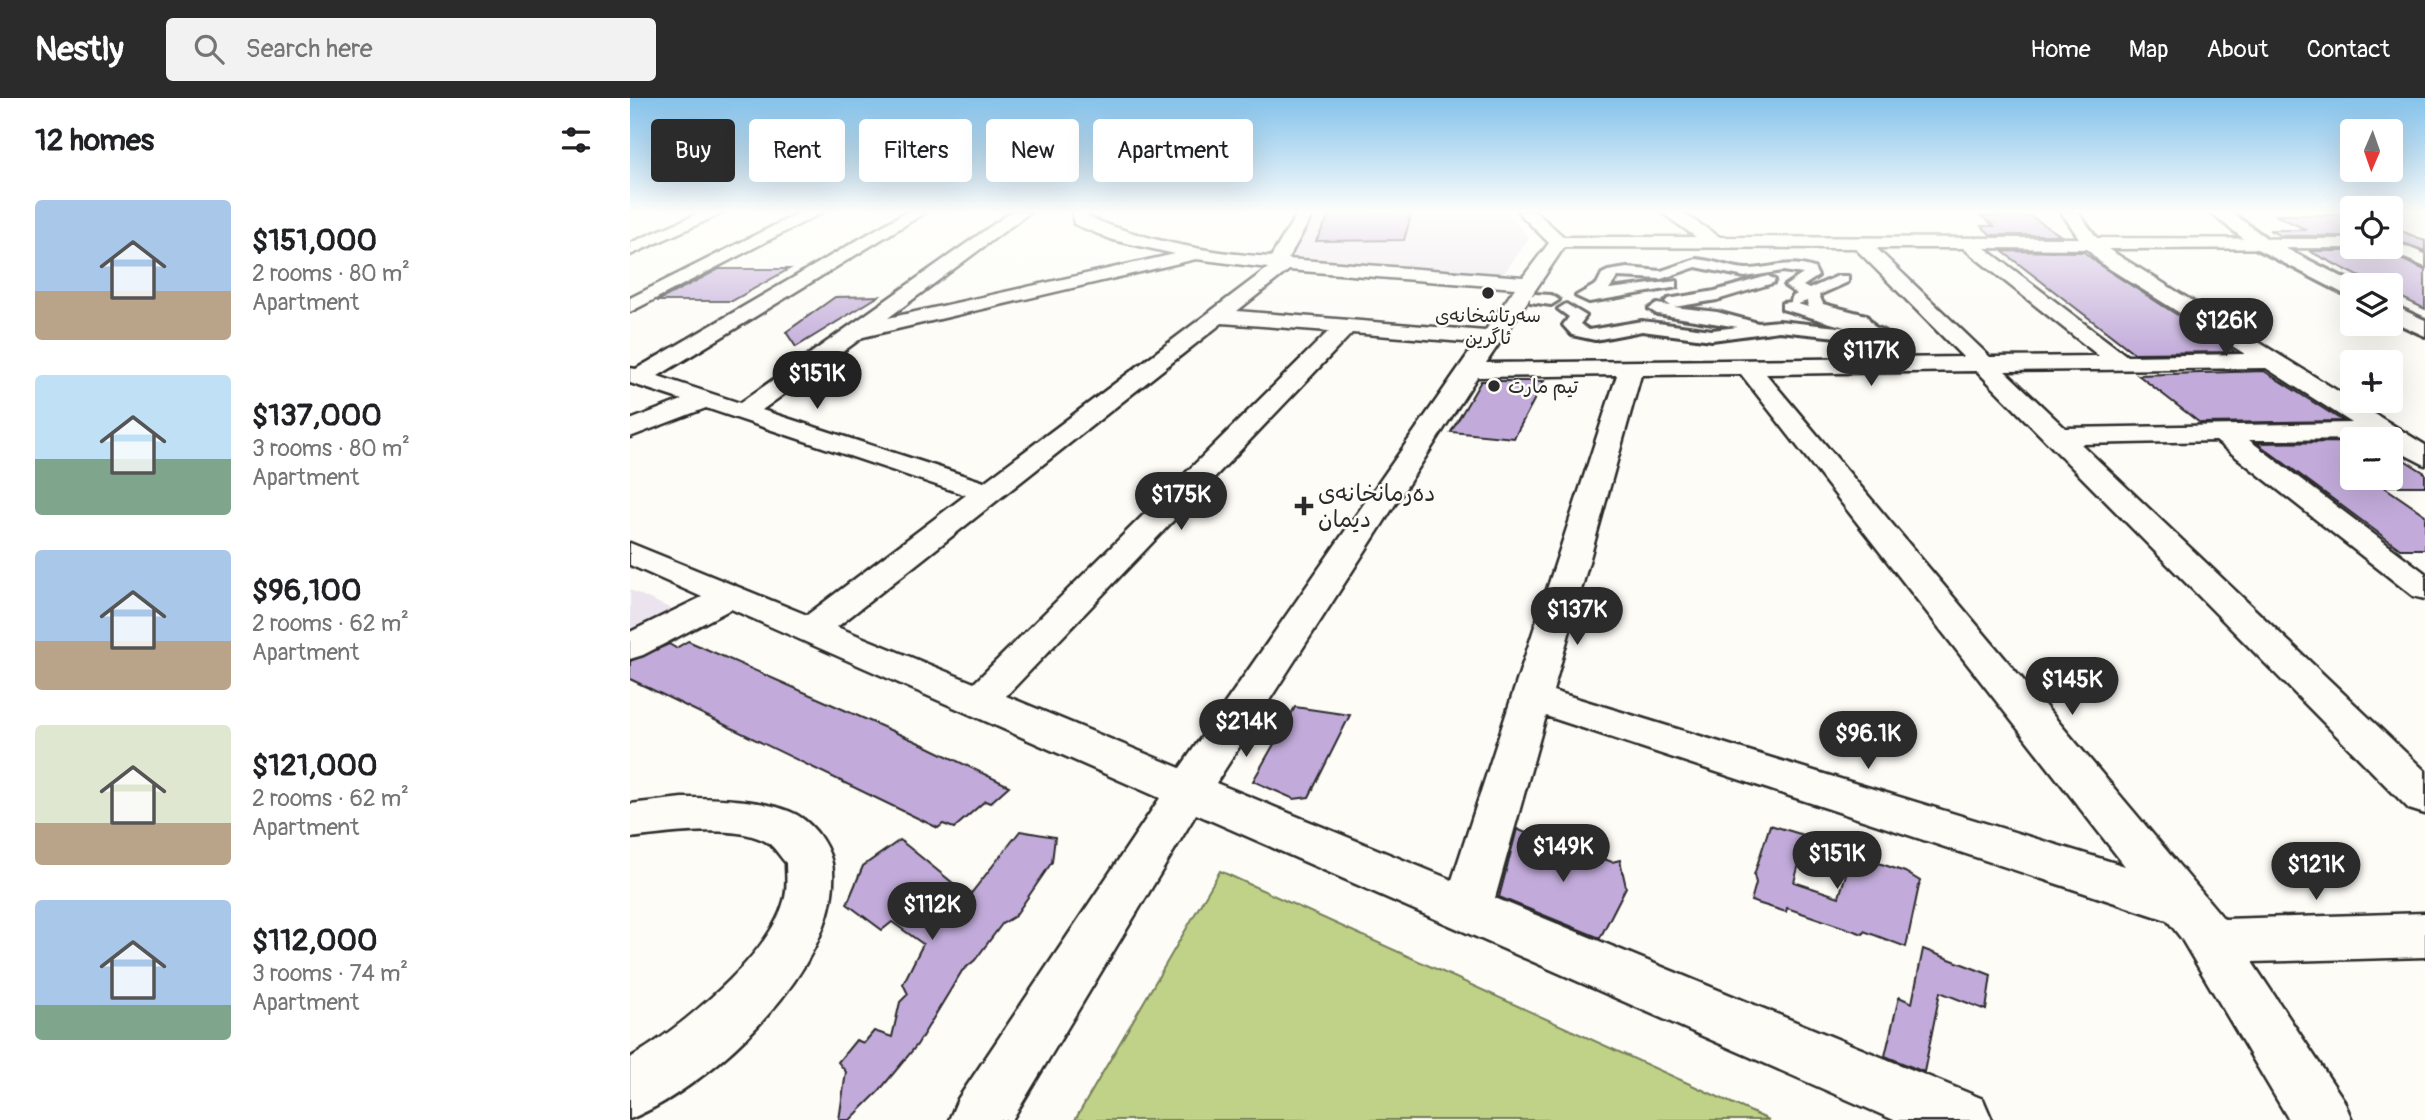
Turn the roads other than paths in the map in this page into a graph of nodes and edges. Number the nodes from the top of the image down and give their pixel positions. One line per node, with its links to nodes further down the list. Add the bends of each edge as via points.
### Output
1 (721, 260): 18 (street)
2 (836, 260): 37 (street)
3 (956, 260): 27 (street)
4 (1173, 260): 27 (street)
5 (1239, 260): 12 (street)
6 (1282, 260): 12 (street)
7 (1552, 260): 16 (street)
8 (1877, 260): 34 (street)
9 (1989, 260): 33 (street)
10 (2109, 260): 32 (street)
11 (2292, 260): 15 (street)
12 (1280, 264): 16 (street); 20 (street)
13 (1794, 264): 17 (street, via 1811,274 1792,286); 22 (street, via 1744,273 1722,262 1688,263 1659,275 1616,273 1607,277 1599,305); 24 (street, via 1763,282 1657,306)
14 (1843, 279): 17 (street)
15 (2340, 285)
16 (1538, 294): 31 (street)
17 (1810, 296): 25 (street, via 1816,307 1860,318); 25 (street, via 1786,305)
18 (630, 306)
19 (1566, 309): 22 (street, via 1578,316 1573,328 1588,334)
20 (1218, 316): 23 (street); 47 (street)
21 (2403, 318): 26 (street)
22 (1658, 326): 24 (street, via 1720,335); 30 (street)
23 (1346, 327): 31 (street); 54 (street)
24 (1757, 327): 25 (street, via 1796,326 1846,333); 29 (street)
25 (1866, 328): 28 (street)
26 (2425, 329)
27 (858, 331): 39 (street)
28 (1893, 340)
29 (1801, 344)
30 (1695, 345)
31 (1480, 354): 36 (street); 55 (street)
32 (2272, 361): 33 (street); 40 (street)
33 (2122, 363): 34 (street)
34 (1984, 364): 35 (street); 44 (street)
35 (1749, 368): 36 (street); 59 (street)
36 (1631, 369): 53 (street)
37 (634, 377): 38 (street)
38 (705, 400): 39 (street); 41 (street)
39 (743, 412): 47 (street)
40 (2377, 427)
41 (630, 429)
42 (2340, 431): 43 (street)
43 (2222, 433): 44 (street); 49 (street)
44 (2057, 436): 56 (street)
45 (2403, 443): 46 (street)
46 (2425, 457)
47 (989, 493): 51 (street)
48 (630, 553): 50 (street)
49 (2425, 589)
50 (732, 596): 51 (street); 52 (street)
51 (810, 630): 54 (street)
52 (630, 647)
53 (1532, 698): 58 (street); 59 (street)
54 (979, 701): 55 (street)
55 (1188, 790): 58 (street); 62 (street)
56 (2425, 797)
57 (630, 821): 61 (street, via 729,815 782,828 809,857 809,901 783,956 731,1017 654,1077)
58 (1467, 909): 63 (street)
59 (2197, 923): 60 (street); 64 (street)
60 (2425, 934)
61 (630, 1090)
62 (979, 1120)
63 (1962, 1120)
64 (2322, 1120)

